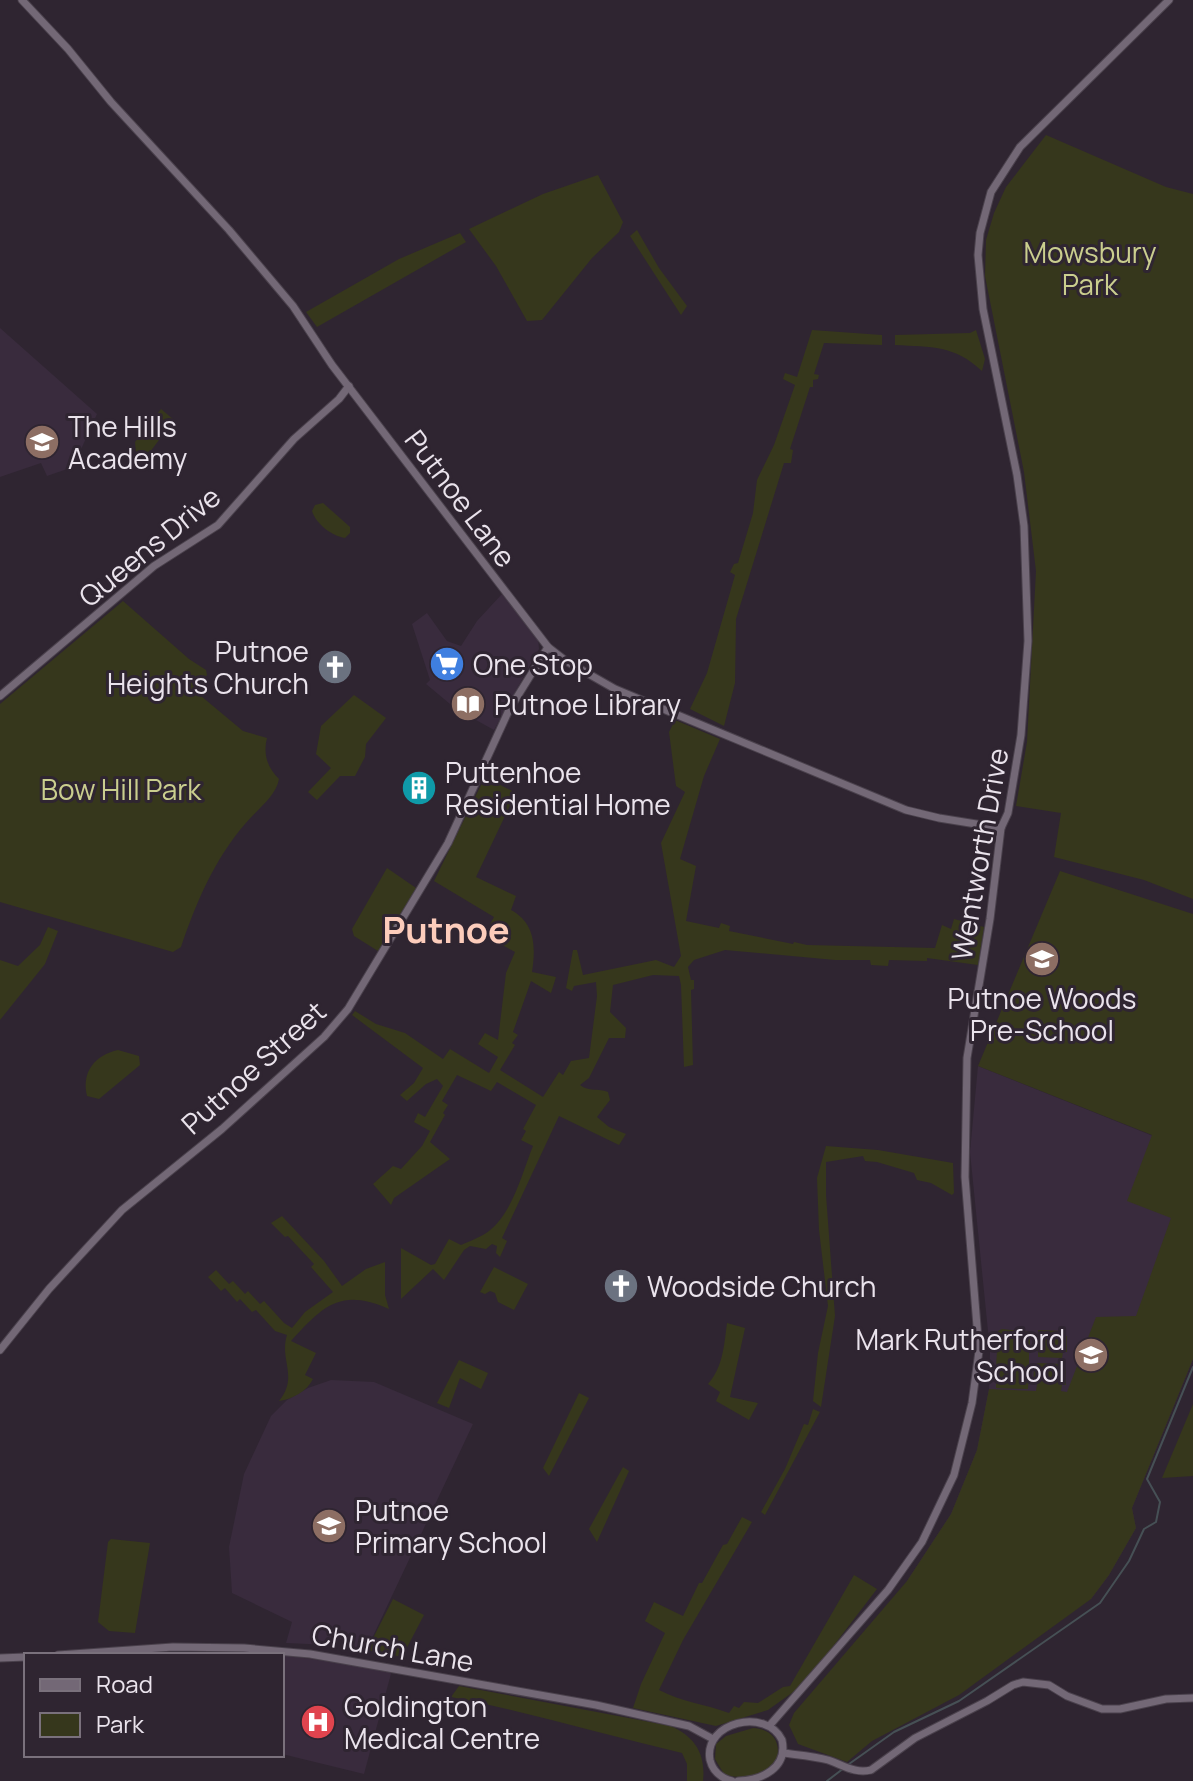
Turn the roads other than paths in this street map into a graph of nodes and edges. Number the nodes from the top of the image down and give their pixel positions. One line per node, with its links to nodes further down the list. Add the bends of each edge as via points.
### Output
1 (22, 0): 3 (street, Putnoe Lane, via 261,268)
2 (1169, 0): 6 (street, Wentworth Drive, via 1020,147 991,192 980,233 983,309 1017,475 1027,576 1021,735)
3 (349, 386): 4 (street, Putnoe Lane); 5 (street, Queens Drive, via 218,525 154,566)
4 (548, 647): 6 (street, Putnoe Lane, via 615,689 906,810); 7 (street, Putnoe Street, via 509,710 448,843 348,1009 222,1129 122,1210)
5 (0, 696)
6 (1001, 828): 12 (street, Wentworth Drive, via 967,1058 965,1177 979,1351 954,1475 922,1542 888,1590)
7 (0, 1350)
8 (82, 1653): 13 (street, Church Lane, via 187,1647 323,1655 596,1705 689,1726)
9 (24, 1657): 10 (street)
10 (0, 1658)
11 (1193, 1698): 14 (street, via 1102,1709 1049,1685 1023,1682 915,1738 871,1770)
12 (770, 1725): 13 (street, via 743,1723); 14 (street, via 778,1732)
13 (713, 1739): 15 (street, via 710,1758)
14 (783, 1753): 16 (street, via 776,1769)
15 (716, 1778): 16 (street)
16 (735, 1781)

